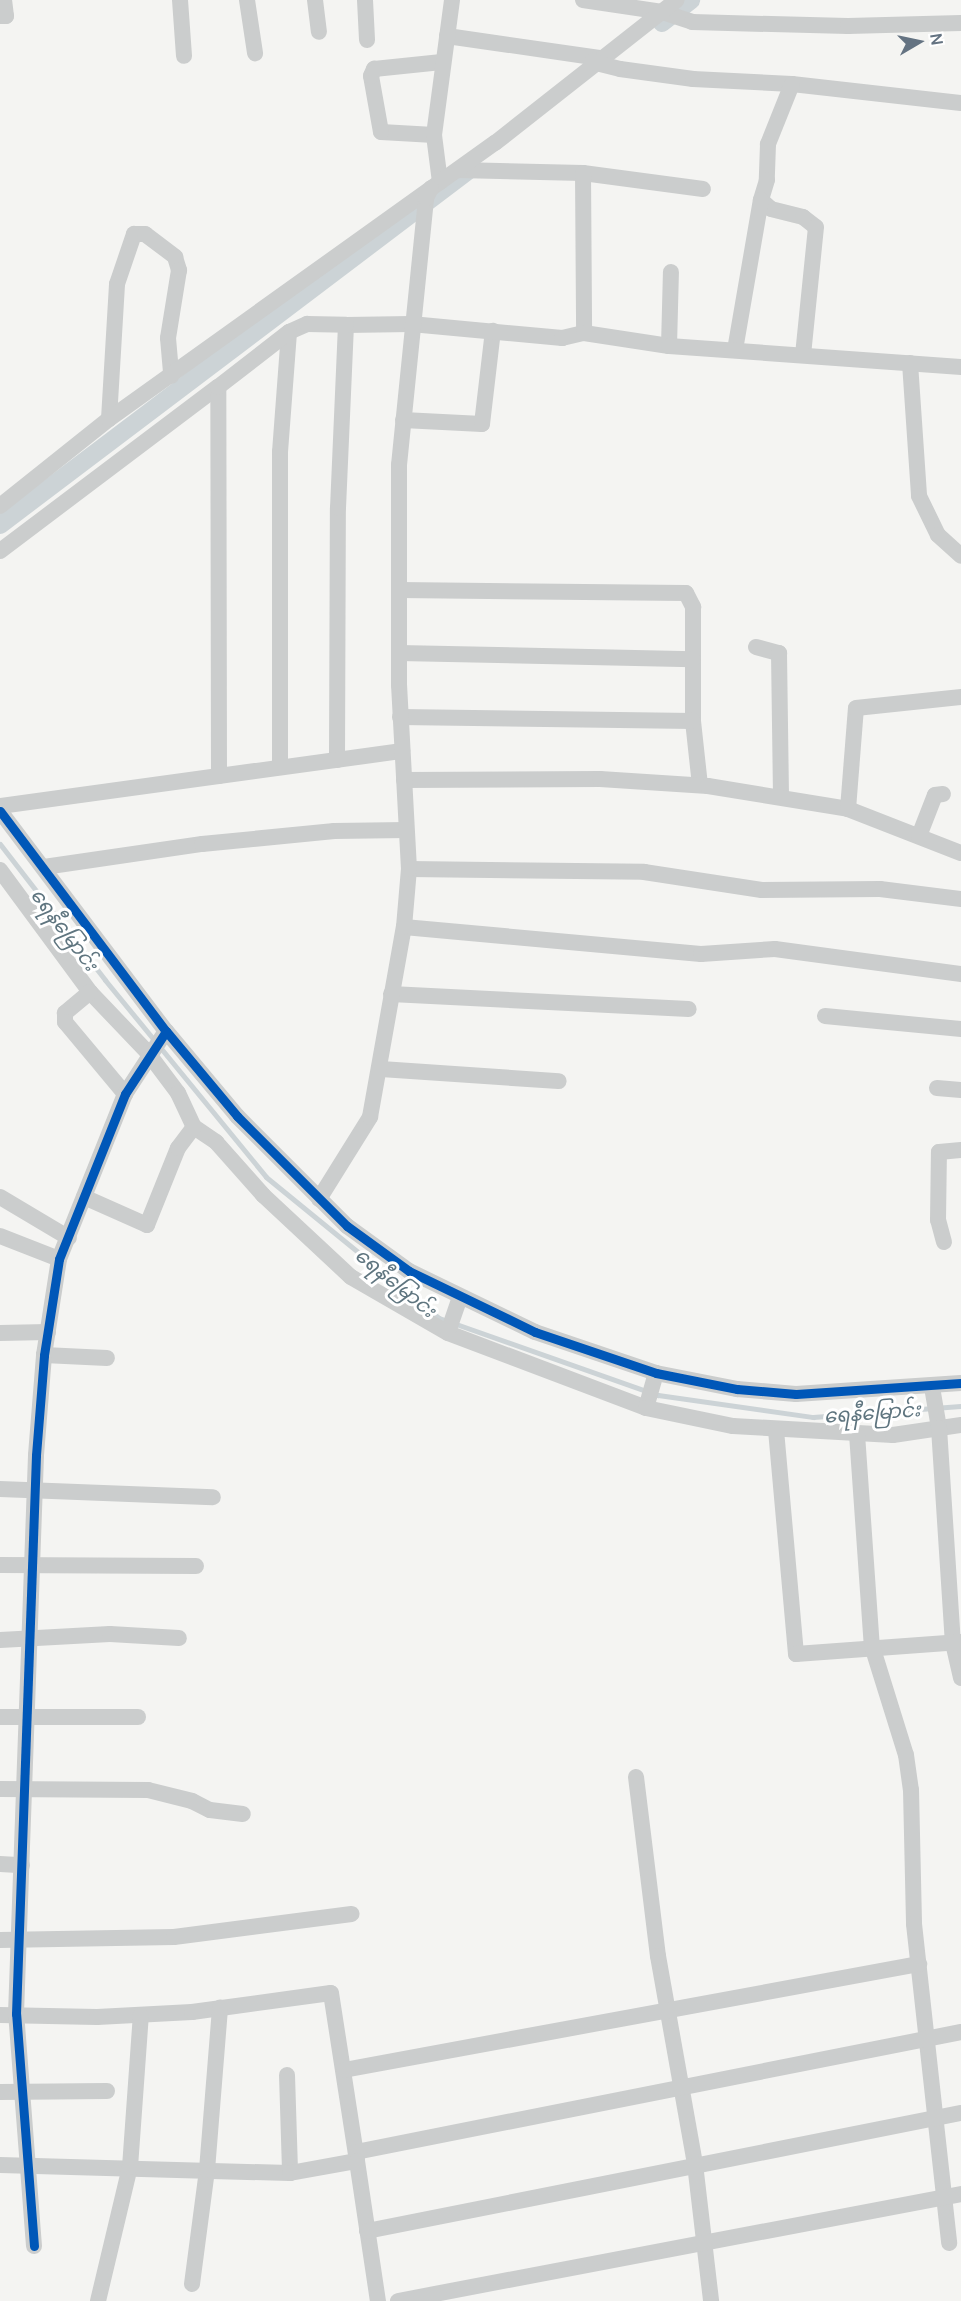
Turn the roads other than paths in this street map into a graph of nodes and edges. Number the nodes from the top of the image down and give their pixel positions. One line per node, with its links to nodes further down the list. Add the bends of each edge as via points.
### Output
1 (4, 0): 10 (street, via 6,16)
2 (180, 0): 16 (street)
3 (246, 0): 15 (street)
4 (315, 0): 12 (street)
5 (365, 0): 14 (street)
6 (452, 0): 13 (street)
7 (583, 0): 9 (street)
8 (677, 0): 9 (street)
9 (662, 12): 11 (street, via 692,22 837,26); 17 (street)
10 (0, 16)
11 (961, 19)
12 (319, 32)
13 (447, 36): 17 (street); 18 (street)
14 (367, 40)
15 (255, 53)
16 (184, 56)
17 (596, 60): 19 (street, bridge, via 620,69 693,79); 22 (street)
18 (442, 62): 21 (street); 21 (street, via 374,69 371,76 381,132)
19 (792, 84): 20 (street); 26 (street, via 768,144 767,180)
20 (961, 103)
21 (434, 135): 24 (street)
22 (461, 170): 23 (street); 24 (street)
23 (583, 173): 25 (street); 32 (street)
24 (432, 189): 28 (street); 38 (street)
25 (703, 189)
26 (761, 200): 34 (street); 35 (street, via 771,208 803,217 816,227)
27 (671, 272): 33 (street)
28 (411, 324): 29 (street); 30 (street); 41 (street)
29 (346, 325): 31 (street, via 307,324); 53 (street, via 338,519)
30 (494, 331): 32 (street, via 562,338); 41 (street, via 482,424)
31 (289, 332): 39 (street); 54 (street, via 280,452)
32 (584, 333): 33 (street)
33 (669, 346): 34 (street)
34 (735, 350): 35 (street)
35 (803, 354): 36 (street)
36 (910, 363): 37 (street); 44 (street, via 919,496 938,535)
37 (961, 367)
38 (171, 376): 40 (street); 40 (street, via 168,338 179,270 175,257 145,234 134,234 117,284)
39 (218, 387): 43 (street); 55 (street)
40 (109, 419): 42 (street)
41 (403, 420): 45 (street)
42 (0, 506)
43 (0, 551)
44 (961, 556)
45 (399, 590): 47 (street); 48 (street, via 681,591 693,607)
46 (756, 647): 59 (street, via 779,654)
47 (399, 654): 48 (street); 50 (street)
48 (693, 659): 51 (street)
49 (961, 697): 61 (street, via 856,708)
50 (400, 717): 51 (street); 52 (street)
51 (693, 720): 57 (street)
52 (402, 751): 53 (street); 56 (street)
53 (337, 760): 54 (street)
54 (280, 768): 55 (street)
55 (219, 776): 60 (street)
56 (404, 780): 57 (street, via 600,779); 63 (street)
57 (700, 785): 59 (street)
58 (943, 794): 64 (street, via 935,795)
59 (780, 797): 61 (street)
60 (0, 806)
61 (848, 809): 64 (street)
62 (0, 811): 66 (street)
63 (406, 830): 66 (street, via 334,831 202,844); 67 (street)
64 (919, 836): 65 (street)
65 (961, 854)
66 (44, 867): 77 (street)
67 (409, 869): 69 (street, via 644,872 762,890 880,889); 70 (street)
68 (1, 875): 72 (street)
69 (961, 899)
70 (404, 927): 71 (street, via 701,954 775,949); 73 (street)
71 (961, 974)
72 (90, 992): 78 (street); 83 (street, via 65,1013 64,1019)
73 (392, 994): 74 (street); 79 (street)
74 (689, 1009)
75 (825, 1016): 76 (street)
76 (961, 1029)
77 (165, 1034): 78 (street); 88 (street, via 237,1116)
78 (150, 1052): 83 (street); 84 (street)
79 (381, 1069): 80 (street); 88 (street, via 370,1117)
80 (559, 1081)
81 (937, 1088): 82 (street)
82 (961, 1090)
83 (125, 1094): 87 (street)
84 (194, 1127): 87 (street, via 178,1148 147,1225); 102 (street, via 216,1142 263,1195 351,1277 448,1333)
85 (961, 1150): 91 (street, via 939,1152 938,1220)
86 (0, 1197): 90 (street)
87 (84, 1197): 90 (street)
88 (319, 1199): 93 (street, via 347,1226 409,1271)
89 (0, 1236): 92 (street)
90 (69, 1238): 92 (street)
91 (944, 1242)
92 (57, 1271): 95 (street)
93 (459, 1299): 94 (street); 99 (street, via 535,1332)
94 (449, 1329)
95 (48, 1332): 96 (street); 97 (street)
96 (0, 1333)
97 (44, 1355): 98 (street); 108 (street)
98 (107, 1358)
99 (656, 1375): 101 (street, via 796,1395); 102 (street)
100 (961, 1383): 101 (street)
101 (933, 1390): 103 (street)
102 (647, 1406): 105 (street, via 733,1426)
103 (938, 1425): 104 (street); 106 (street, via 893,1435); 116 (street)
104 (961, 1425)
105 (776, 1430): 106 (street); 117 (street, via 796,1654)
106 (857, 1434): 117 (street)
107 (0, 1489): 108 (street)
108 (35, 1489): 109 (street); 110 (street)
109 (213, 1497)
110 (33, 1564): 111 (street); 112 (street); 114 (street)
111 (0, 1565)
112 (196, 1566)
113 (179, 1638): 114 (street, via 110,1634)
114 (30, 1639): 115 (street); 120 (street)
115 (0, 1640)
116 (957, 1642): 117 (street); 118 (street)
117 (872, 1646): 131 (street, via 906,1755)
118 (961, 1678)
119 (0, 1717): 120 (street)
120 (27, 1717): 121 (street); 124 (street)
121 (138, 1717)
122 (636, 1777): 133 (street)
123 (0, 1789): 124 (street)
124 (25, 1790): 125 (street, via 148,1790 192,1801 210,1810); 127 (street)
125 (243, 1814)
126 (0, 1864): 127 (street)
127 (22, 1865): 129 (street)
128 (352, 1914): 129 (street, via 174,1937)
129 (20, 1940): 130 (street); 134 (street)
130 (0, 1941)
131 (919, 1964): 133 (street); 137 (street)
132 (220, 2008): 135 (street); 138 (street, via 331,1993); 151 (street)
133 (668, 2009): 138 (street); 140 (street)
134 (8, 2014): 135 (street); 141 (street)
135 (141, 2015): 150 (street)
136 (961, 2032): 137 (street)
137 (927, 2038): 140 (street); 145 (street)
138 (344, 2070): 146 (street)
139 (287, 2075): 152 (street)
140 (682, 2086): 146 (street); 148 (street)
141 (21, 2091): 142 (street); 143 (street); 147 (street)
142 (107, 2091)
143 (0, 2092)
144 (961, 2113): 145 (street)
145 (938, 2117): 148 (street); 153 (street)
146 (356, 2157): 152 (street); 154 (street)
147 (25, 2163): 149 (street); 150 (street); 157 (street)
148 (695, 2164): 154 (street); 155 (street)
149 (0, 2165)
150 (123, 2166): 151 (street); 159 (street)
151 (207, 2170): 152 (street); 158 (street)
152 (290, 2173)
153 (953, 2195): 155 (street); 156 (street)
154 (368, 2231): 160 (street)
155 (705, 2241): 161 (street); 162 (street)
156 (949, 2243)
157 (34, 2246)
158 (192, 2284)
159 (98, 2301)
160 (378, 2301)
161 (399, 2301)
162 (711, 2301)

